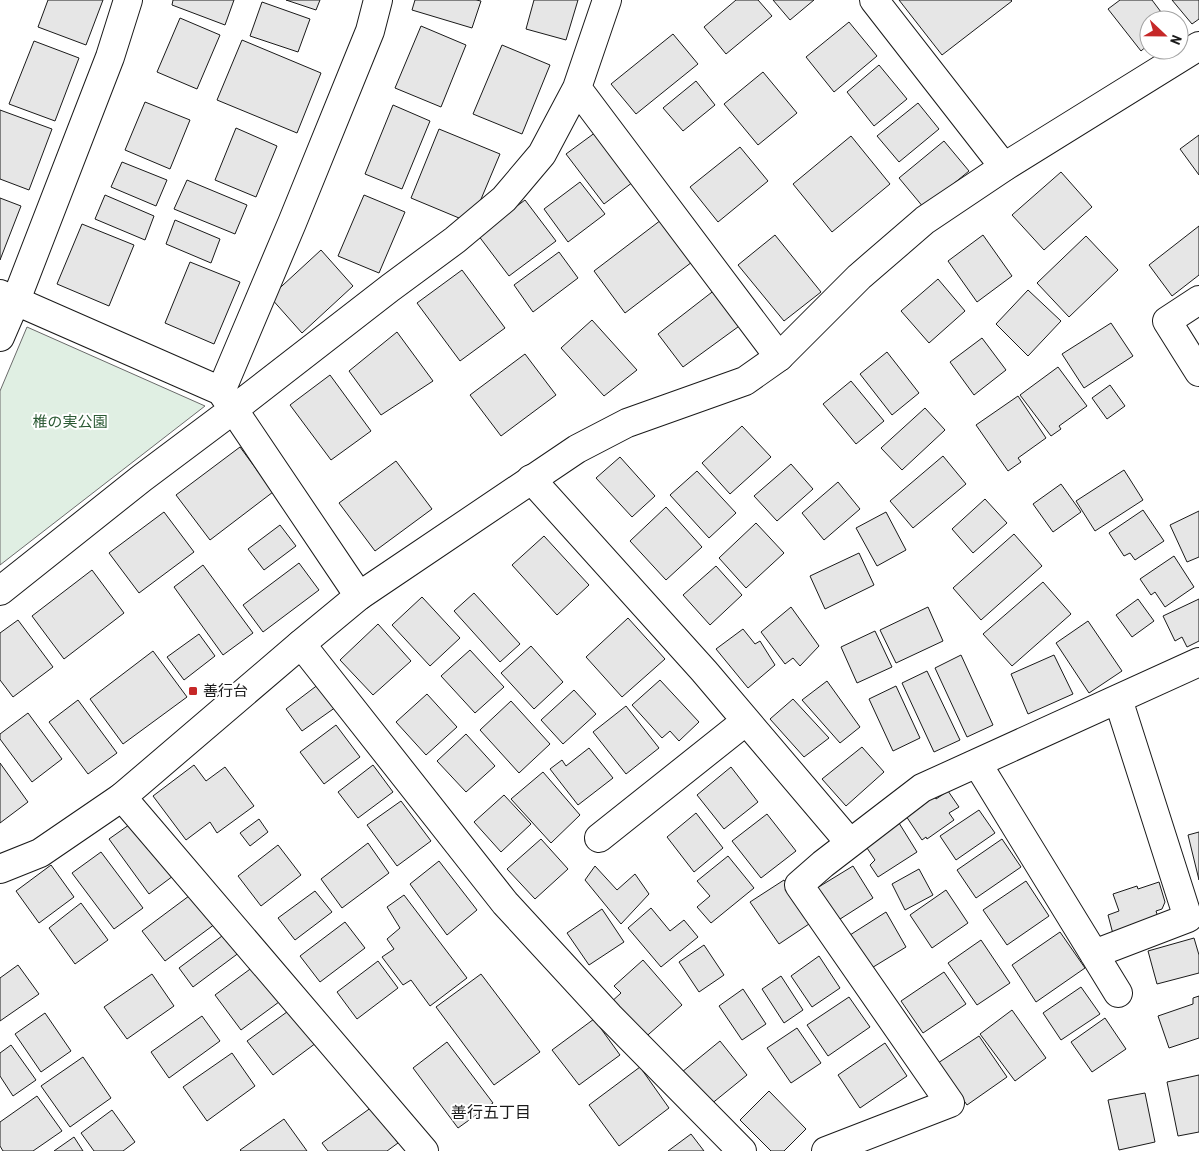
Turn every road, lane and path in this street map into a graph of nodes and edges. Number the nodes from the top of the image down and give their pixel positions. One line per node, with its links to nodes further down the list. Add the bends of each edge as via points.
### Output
1 (128, 0): 8 (street, via 110,57)
2 (378, 0): 13 (street, via 370,32 288,232)
3 (607, 0): 6 (street)
4 (874, 0): 7 (street)
5 (1199, 46): 7 (street)
6 (576, 88): 11 (street); 13 (street, via 542,154 504,199 390,288)
7 (1004, 167): 11 (street, via 925,220 859,277)
8 (8, 297): 10 (street); 13 (street)
9 (1199, 300): 12 (street, via 1167,321)
10 (0, 337)
11 (779, 357): 14 (street, via 745,381 627,423 577,449)
12 (1199, 372)
13 (227, 400): 15 (street, via 142,478); 16 (street)
14 (531, 480): 16 (street); 20 (street)
15 (0, 591)
16 (359, 596): 17 (street)
17 (301, 644): 22 (street); 29 (street, via 505,903 609,1016)
18 (1199, 662): 19 (street)
19 (1118, 699): 21 (street); 26 (street, via 1188,918)
20 (746, 720): 23 (street); 24 (street)
21 (977, 763): 24 (street, via 922,788); 26 (street)
22 (122, 797): 25 (street, via 40,853); 28 (street)
23 (600, 838)
24 (850, 843): 30 (street, via 799,884 950,1103)
25 (0, 869)
26 (1094, 954): 27 (street)
27 (1118, 993)
28 (424, 1151)
29 (742, 1151)
30 (826, 1151)

